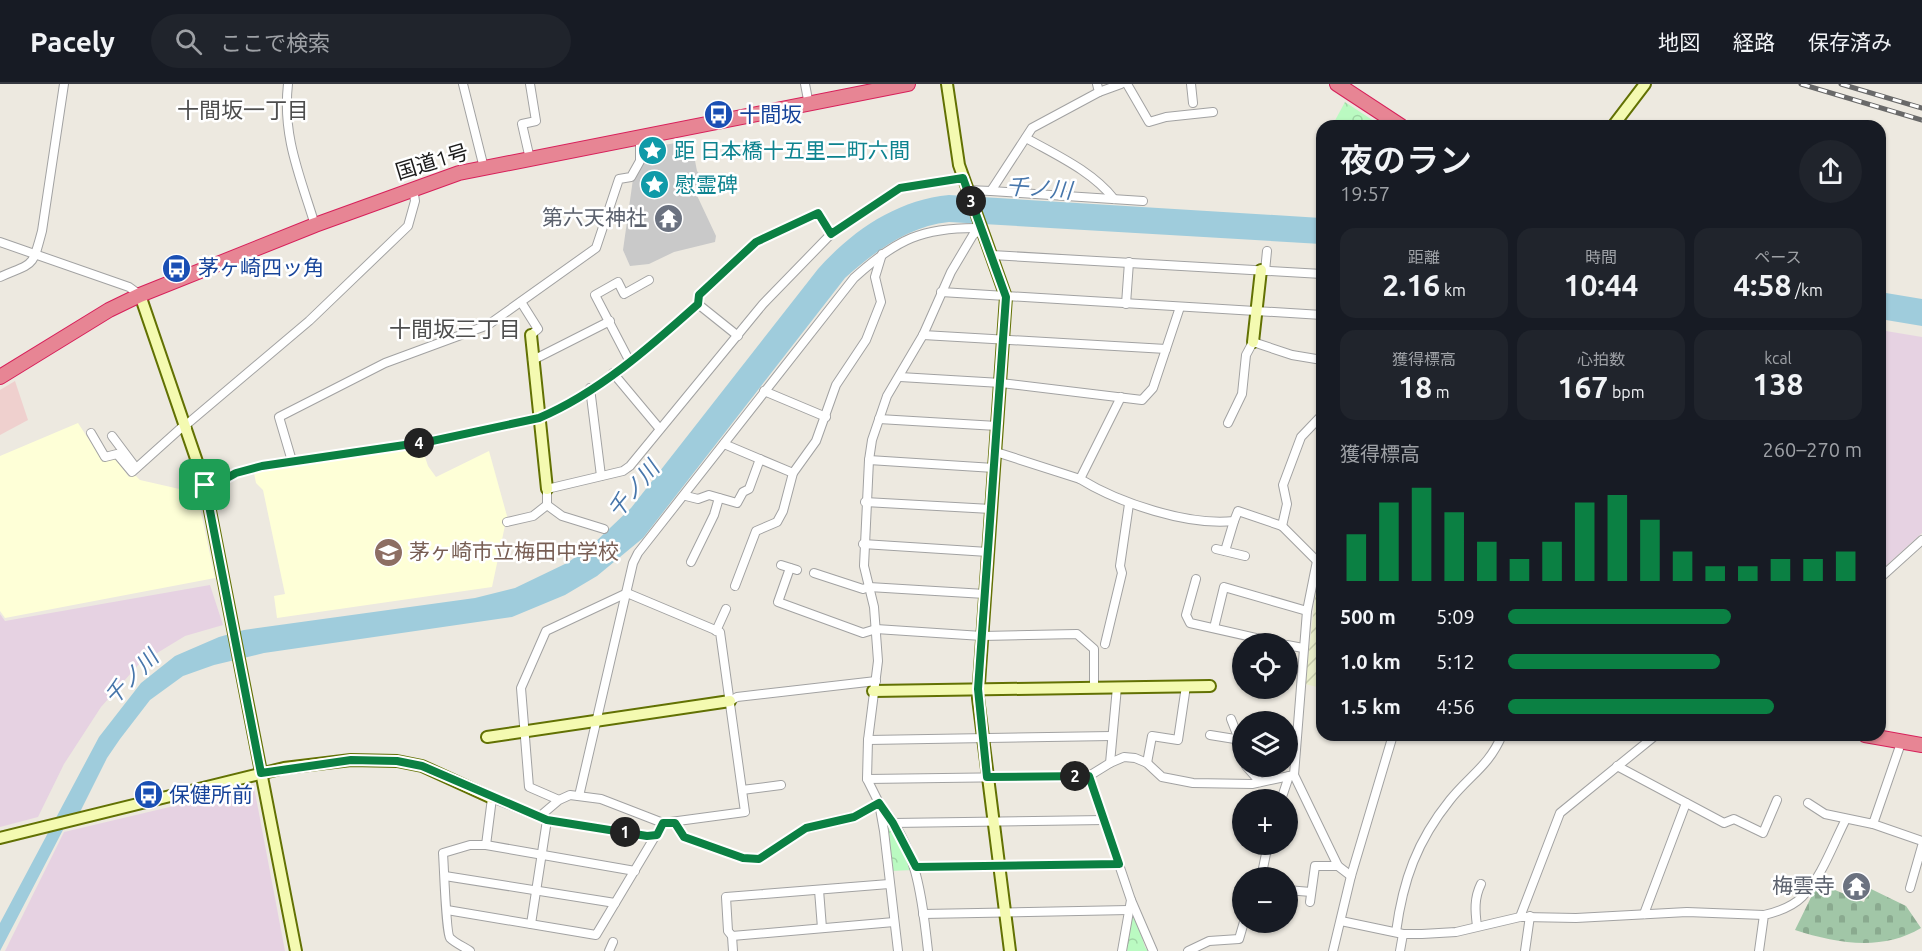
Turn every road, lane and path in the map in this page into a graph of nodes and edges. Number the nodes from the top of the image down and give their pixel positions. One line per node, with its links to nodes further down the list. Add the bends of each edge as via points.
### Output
1 (64, 84): 35 (street)
2 (288, 84): 29 (street, via 287,129)
3 (463, 84): 22 (street)
4 (530, 84): 21 (street, via 536,121 522,124)
5 (804, 84): 15 (street)
6 (908, 84): 15 (highway, 国道1号)
7 (947, 84): 23 (street)
8 (1121, 84): 13 (street)
9 (1127, 84): 16 (street, via 1149,122)
10 (1191, 84): 14 (street)
11 (1337, 84): 17 (highway)
12 (1645, 84): 18 (street)
13 (1098, 88): 20 (street, via 1039,123)
14 (1193, 103)
15 (808, 105): 19 (highway, 国道1号)
16 (1213, 112)
17 (1392, 120)
18 (1618, 120)
19 (640, 138): 21 (highway, 国道1号); 45 (street, via 640,161 631,177 619,179 596,248)
20 (1026, 138): 26 (street); 27 (street, via 1073,165)
21 (530, 159): 22 (highway, 国道1号)
22 (484, 168): 24 (highway, 国道1号)
23 (963, 178): 25 (street); 31 (street, via 900,188)
24 (413, 188): 29 (highway, 国道1号); 74 (street, via 415,201 408,226 301,328)
25 (967, 190): 26 (street); 30 (street)
26 (992, 191): 27 (street)
27 (1114, 199): 28 (street)
28 (1143, 201)
29 (315, 225): 43 (highway, 国道1号)
30 (982, 228): 34 (street, via 948,227 922,233); 36 (street); 42 (street, via 973,235)
31 (831, 234): 46 (street, via 818,213 756,242 699,295); 54 (street, via 763,304)
32 (0, 242): 35 (street)
33 (1267, 251): 38 (street)
34 (882, 254): 66 (street, via 837,296); 68 (street, via 875,277 881,302 866,340 837,385)
35 (36, 255): 40 (street, via 28,267); 43 (street, via 129,287)
36 (992, 255): 37 (street); 44 (street)
37 (1129, 262): 38 (street); 47 (street)
38 (1263, 271): 39 (street); 49 (street)
39 (1316, 274)
40 (0, 277)
41 (649, 280): 51 (street, via 624,294 618,282 595,295)
42 (941, 292): 44 (street); 53 (street)
43 (140, 295): 62 (highway, 国道1号); 74 (street)
44 (1006, 297): 47 (street); 55 (street)
45 (521, 302): 52 (street, via 537,329); 82 (street, via 488,325 385,363 279,417)
46 (698, 304): 54 (street); 60 (street)
47 (1126, 304): 48 (street)
48 (1180, 307): 49 (street); 57 (street)
49 (1256, 312): 50 (street); 56 (street)
50 (1316, 315)
51 (610, 321): 59 (street); 60 (street)
52 (531, 335): 59 (street)
53 (923, 335): 55 (street); 63 (street)
54 (738, 336): 75 (street)
55 (1005, 340): 57 (street); 64 (street)
56 (1252, 342): 58 (street); 72 (street, via 1246,355 1242,394)
57 (1166, 349): 67 (street, via 1153,388 1142,400)
58 (1316, 358)
59 (533, 360): 69 (street)
60 (630, 362): 61 (street)
61 (612, 373): 65 (street); 75 (street)
62 (0, 377)
63 (900, 377): 64 (street); 70 (street, via 887,396)
64 (1001, 383): 67 (street); 73 (street)
65 (590, 388): 69 (street); 86 (street)
66 (764, 391): 68 (street); 78 (street)
67 (1120, 397): 87 (street)
68 (826, 417): 85 (street, via 811,449)
69 (539, 418): 82 (street, via 432,441); 89 (street)
70 (879, 419): 73 (street); 81 (street)
71 (1316, 421): 98 (street, via 1301,437 1283,485 1287,504)
72 (1228, 423)
73 (997, 426): 79 (street)
74 (187, 427): 83 (street); 88 (street)
75 (659, 428): 86 (street, via 630,466)
76 (91, 433): 83 (street, via 105,457 117,454 132,472)
77 (112, 436): 83 (street)
78 (724, 444): 80 (street); 90 (street)
79 (996, 452): 84 (street); 87 (street)
80 (760, 459): 85 (street); 91 (street, via 749,489 737,503)
81 (869, 460): 84 (street); 92 (street)
82 (291, 461): 88 (street, via 236,473 216,484)
83 (136, 468)
84 (994, 468): 95 (street)
85 (793, 473): 113 (street, via 783,511 777,522 756,531)
86 (601, 476): 89 (street)
87 (1080, 479): 93 (street)
88 (205, 485): 152 (street)
89 (547, 489): 94 (street)
90 (686, 496): 91 (street); 115 (street, via 638,554)
91 (719, 498): 107 (street)
92 (865, 502): 95 (street); 101 (street)
93 (1129, 504): 96 (street, via 1207,523); 124 (street, via 1122,573)
94 (547, 506): 97 (street, via 533,516); 99 (street, via 562,516)
95 (991, 509): 104 (street)
96 (1234, 521): 98 (street, via 1238,511); 103 (street)
97 (507, 522)
98 (1282, 526): 106 (street)
99 (604, 529)
100 (1922, 540): 110 (street)
101 (863, 544): 104 (street); 114 (street)
102 (1215, 549): 103 (street)
103 (1225, 551): 105 (street)
104 (988, 552): 116 (street)
105 (1245, 556)
106 (1316, 556)
107 (690, 562)
108 (781, 565): 120 (street, via 794,569 778,602 863,633)
109 (814, 573): 114 (street, via 862,589)
110 (1886, 573)
111 (1196, 579): 119 (street, via 1186,615 1190,623)
112 (1316, 583): 118 (street)
113 (735, 586)
114 (869, 587): 116 (street); 120 (street)
115 (627, 593): 121 (street); 135 (street); 136 (street, via 546,631 521,688)
116 (985, 594): 123 (street)
117 (726, 609): 121 (street)
118 (1307, 610): 119 (street, via 1224,587); 126 (street)
119 (1214, 628): 122 (street)
120 (876, 629): 123 (street); 127 (street, via 879,661)
121 (716, 631): 133 (street, via 720,632)
122 (1236, 633)
123 (982, 636): 130 (street, via 1077,634 1094,649); 132 (street)
124 (1105, 644)
125 (1298, 647): 126 (street)
126 (1304, 648): 134 (street)
127 (875, 686): 132 (street); 133 (street, via 840,683); 141 (street)
128 (1185, 686): 129 (street); 131 (street); 150 (street, via 1178,740 1152,736)
129 (1209, 686)
130 (1094, 687): 131 (street); 132 (street)
131 (1117, 687): 138 (street)
132 (978, 689): 140 (street)
133 (730, 701): 135 (street); 161 (street)
134 (1298, 712)
135 (598, 721): 136 (street); 162 (street)
136 (524, 732): 139 (street); 164 (street, via 529,787)
137 (1210, 735): 143 (street)
138 (1112, 736): 140 (street); 149 (street)
139 (487, 737)
140 (983, 738): 141 (street); 154 (street)
141 (868, 740): 158 (street)
142 (1886, 740): 147 (highway)
143 (1232, 741)
144 (1391, 741): 190 (street)
145 (1500, 741): 215 (street, via 1494,755 1451,799 1417,850 1401,891)
146 (1648, 741): 151 (street)
147 (1901, 743): 148 (highway); 177 (street)
148 (1922, 745)
149 (1110, 763): 150 (street, via 1124,758); 153 (street)
150 (1147, 763): 159 (street, via 1162,777 1172,780 1212,784)
151 (1617, 766): 167 (street); 208 (street, via 1560,813)
152 (261, 773): 163 (street, via 351,760 397,761 439,773); 179 (street); 218 (street)
153 (1089, 776): 154 (street); 173 (street)
154 (987, 777): 158 (street); 172 (street)
155 (1256, 777): 159 (street)
156 (1287, 777): 159 (street)
157 (1293, 777): 186 (street)
158 (867, 779): 166 (street)
159 (1260, 782)
160 (781, 785): 161 (street)
161 (742, 790): 175 (street, via 745,812)
162 (579, 796): 164 (street); 174 (street, via 619,805)
163 (492, 798): 169 (street); 181 (street)
164 (559, 800): 169 (street)
165 (1777, 800): 167 (street, via 1763,833 1734,819 1724,823)
166 (879, 803): 175 (street, via 854,817 806,828 759,859 743,858 684,837); 176 (street); 191 (street)
167 (1686, 803): 205 (street)
168 (1808, 803): 170 (street, via 1825,814)
169 (539, 816): 171 (street)
170 (1846, 819): 177 (street); 206 (street, via 1802,898)
171 (547, 820): 178 (street); 183 (street)
172 (993, 820): 173 (street); 176 (street); 185 (street)
173 (1105, 820): 184 (street)
174 (663, 823): 175 (street); 178 (street)
175 (675, 823)
176 (893, 823): 187 (street)
177 (1873, 824): 180 (street)
178 (657, 835): 188 (street)
179 (0, 838)
180 (1922, 841)
181 (486, 845): 183 (street); 189 (street, via 470,845 443,854)
182 (1922, 846): 193 (street)
183 (542, 855): 188 (street); 194 (street)
184 (1119, 864): 185 (street); 198 (street)
185 (998, 866): 187 (street); 203 (street)
186 (1338, 866): 190 (street); 197 (street, via 1315,866)
187 (916, 867): 204 (street)
188 (635, 871): 200 (street)
189 (445, 876): 194 (street); 201 (street)
190 (1351, 876): 209 (street)
191 (889, 884): 195 (street); 210 (street)
192 (1481, 884): 212 (street, via 1475,912)
193 (1910, 888)
194 (536, 890): 200 (street); 211 (street)
195 (819, 890): 213 (street); 216 (street, via 726,897 728,931)
196 (1298, 891): 197 (street)
197 (1311, 892): 199 (street)
198 (1131, 900): 202 (street); 226 (street)
199 (1310, 902)
200 (615, 903): 211 (street, via 596,935)
201 (447, 910): 211 (street); 219 (street, via 446,930 450,938)
202 (1129, 910): 203 (street); 225 (street)
203 (1004, 911): 204 (street); 224 (street)
204 (923, 914): 223 (street)
205 (1644, 914): 206 (street); 207 (street)
206 (1764, 915): 231 (street)
207 (1530, 916): 208 (street); 230 (street)
208 (1520, 917): 212 (street)
209 (1341, 921): 215 (street); 228 (street)
210 (894, 922): 213 (street); 222 (street)
211 (531, 924)
212 (1477, 926): 215 (street, via 1456,932)
213 (822, 928): 216 (street)
214 (1241, 933): 227 (street, via 1239,939 1209,941)
215 (1399, 933): 229 (street)
216 (732, 936): 221 (street)
217 (613, 942): 220 (street)
218 (296, 951)
219 (470, 951)
220 (609, 951)
221 (733, 951)
222 (898, 951)
223 (928, 951)
224 (1010, 951)
225 (1122, 951)
226 (1153, 951)
227 (1188, 951)
228 (1333, 951)
229 (1400, 951)
230 (1525, 951)
231 (1759, 951)

